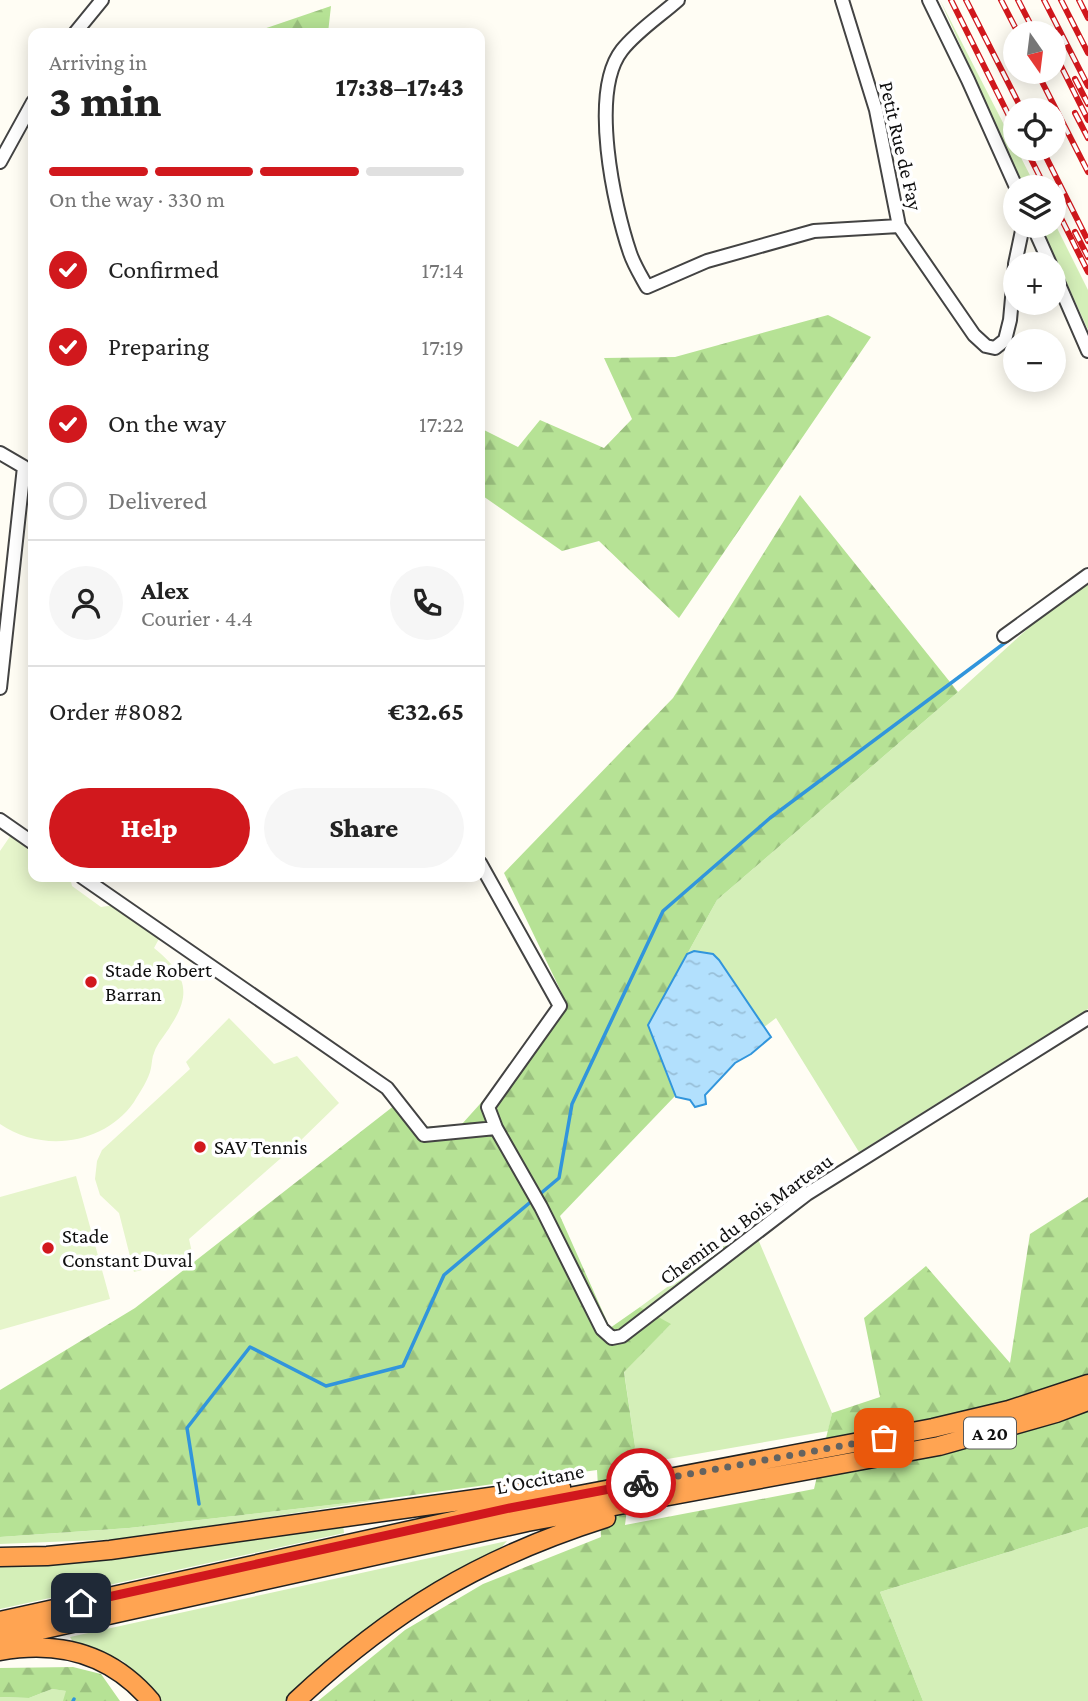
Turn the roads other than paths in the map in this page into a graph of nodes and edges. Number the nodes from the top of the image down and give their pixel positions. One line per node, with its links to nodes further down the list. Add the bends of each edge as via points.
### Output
1 (102, 0): 5 (street)
2 (678, 0): 9 (street, via 621,51 610,77 606,115 609,168 631,255 647,287 707,261 814,231)
3 (842, 0): 9 (street, Petit Rue de Fay, via 876,110)
4 (929, 0): 8 (street)
5 (79, 28)
6 (28, 110): 7 (street)
7 (1, 154)
8 (1011, 175)
9 (899, 226): 11 (street, Petit Rue de Fay, via 986,346 995,348 1005,340)
10 (1066, 301): 12 (street)
11 (1010, 315)
12 (1088, 351)
13 (0, 453): 14 (street)
14 (28, 469)
15 (28, 478): 18 (street)
16 (1088, 575): 17 (street)
17 (1004, 636)
18 (0, 688)
19 (0, 820): 20 (street)
20 (28, 840)
21 (485, 872): 24 (street, via 560,1006 488,1107)
22 (89, 882): 24 (street, via 387,1088 424,1135)
23 (1088, 1018): 24 (street, Chemin du Bois Marteau, via 807,1194 618,1338 601,1329 541,1206)
24 (496, 1129)
25 (1088, 1384): 27 (highway, L'Occitane / A 20, via 933,1429)
26 (1088, 1401): 28 (highway, L'Occitane / A 20, via 939,1446)
27 (627, 1486): 29 (highway, via 591,1482 110,1550); 30 (highway, L'Occitane / A 20)
28 (675, 1496): 31 (highway, L'Occitane / A 20, via 527,1522); 34 (highway, via 542,1539 455,1580 376,1632)
29 (0, 1557)
30 (0, 1621)
31 (0, 1639)
32 (0, 1651): 33 (highway, via 74,1650 110,1665 136,1683)
33 (151, 1701)
34 (296, 1701)

